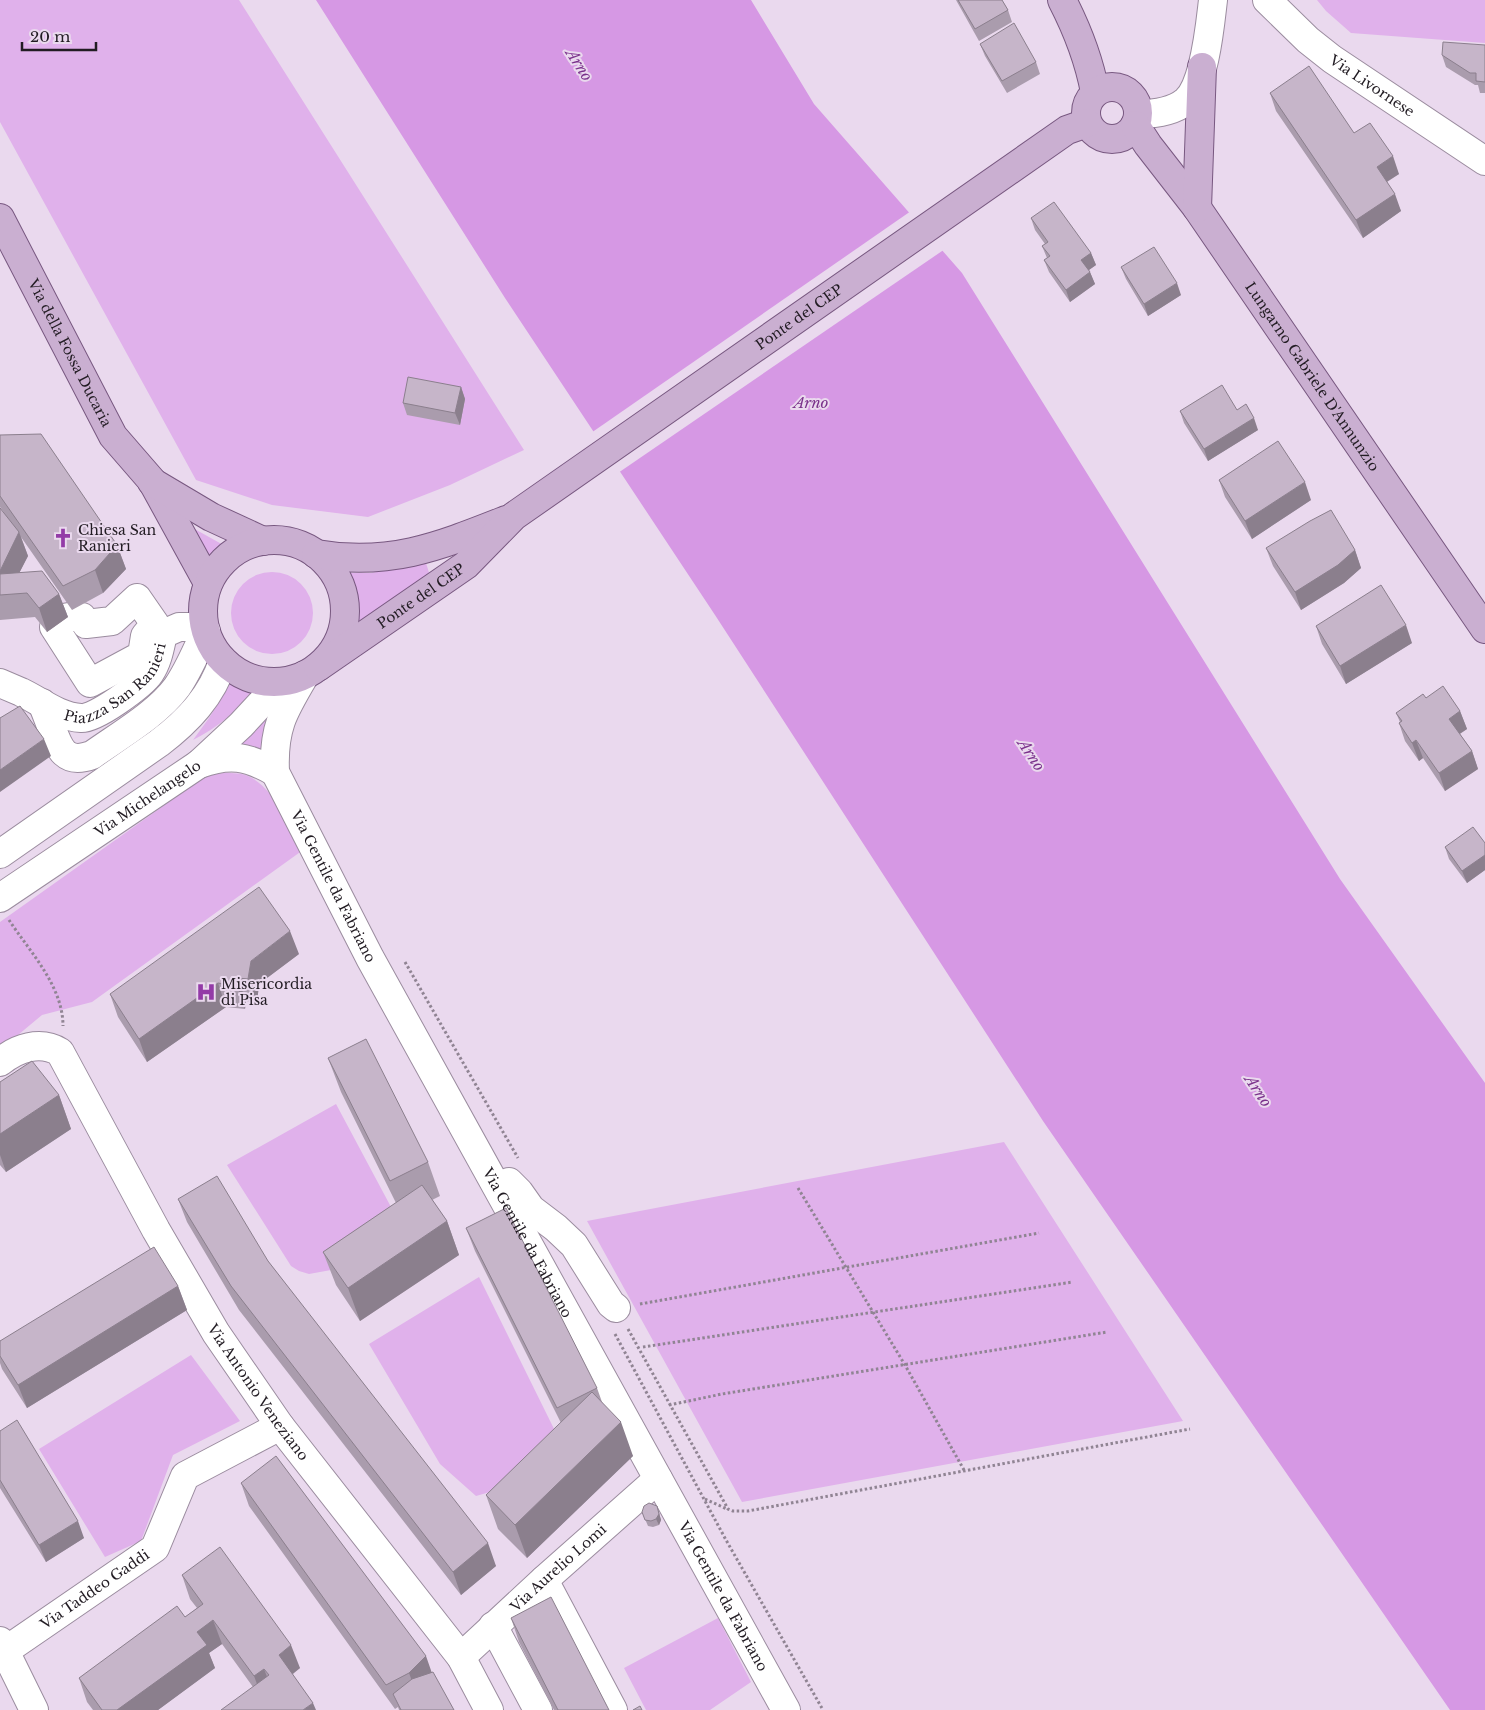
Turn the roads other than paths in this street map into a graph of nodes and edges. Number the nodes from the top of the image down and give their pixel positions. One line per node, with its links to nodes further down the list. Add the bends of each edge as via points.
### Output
1 (1062, 0): 5 (main road, via 1091,70)
2 (1213, 0): 4 (street)
3 (1268, 0): 8 (street, Via Livornese, via 1332,59)
4 (1202, 67): 6 (street, via 1187,100); 9 (main road)
5 (1095, 92): 6 (main road, via 1121,88 1134,99); 7 (main road, via 1086,106)
6 (1137, 120): 7 (main road, via 1130,133 1122,138 1106,139 1091,130); 9 (main road, Lungarno Gabriele D'Annunzio, via 1148,145)
7 (1087, 123): 12 (main road, Ponte del CEP, via 1067,130)
8 (1485, 161)
9 (1197, 208): 17 (main road, Lungarno Gabriele D'Annunzio)
10 (0, 218): 11 (main road, Via della Fossa Ducaria, via 113,436)
11 (152, 481): 13 (main road, Via della Fossa Ducaria, via 211,517); 15 (main road, Via della Fossa Ducaria)
12 (514, 516): 14 (main road, Ponte del CEP, via 407,554 359,558); 19 (main road, Ponte del CEP, via 466,565)
13 (263, 541): 14 (main road, via 292,542); 15 (main road, via 235,552 219,566)
14 (316, 554): 19 (main road, via 339,582 345,610 342,631 329,657)
15 (208, 584): 16 (main road, via 203,601)
16 (205, 629): 18 (main road, via 210,643); 21 (street, Piazza San Ranieri, via 179,627 163,634 157,659 146,679 90,718 65,714); 21 (street, via 181,681 168,698 92,755 80,759 65,754 59,748)
17 (1485, 629)
18 (223, 661): 19 (main road, via 235,671 260,681); 24 (street, via 205,699 180,726)
19 (301, 675): 22 (street, Via Michelangelo); 23 (street, Via Gentile da Fabriano, via 280,718 275,744)
20 (0, 683): 21 (street, Piazza San Ranieri)
21 (42, 703)
22 (199, 764): 23 (street, via 236,757 260,763); 25 (street, Via Michelangelo)
23 (275, 772): 27 (street, Via Gentile da Fabriano, via 370,958)
24 (0, 854)
25 (4, 909)
26 (0, 1062): 29 (street, Via Antonio Veneziano, via 28,1047 51,1046 60,1052 216,1333)
27 (477, 1152): 28 (street, via 519,1192 531,1209 574,1245); 30 (street, Via Gentile da Fabriano)
28 (616, 1308)
29 (280, 1426): 33 (street, Via Taddeo Gaddi, via 185,1476 155,1548); 34 (street, Via Antonio Veneziano)
30 (658, 1479): 31 (street, Via Aurelio Lomi); 39 (street, Via Gentile da Fabriano)
31 (544, 1580): 32 (street, Via Aurelio Lomi); 38 (street)
32 (494, 1626): 34 (street, Via Aurelio Lomi); 37 (street)
33 (2, 1646): 35 (street)
34 (461, 1657): 36 (street, Via Antonio Veneziano)
35 (34, 1710)
36 (489, 1710)
37 (538, 1710)
38 (613, 1710)
39 (786, 1710)

